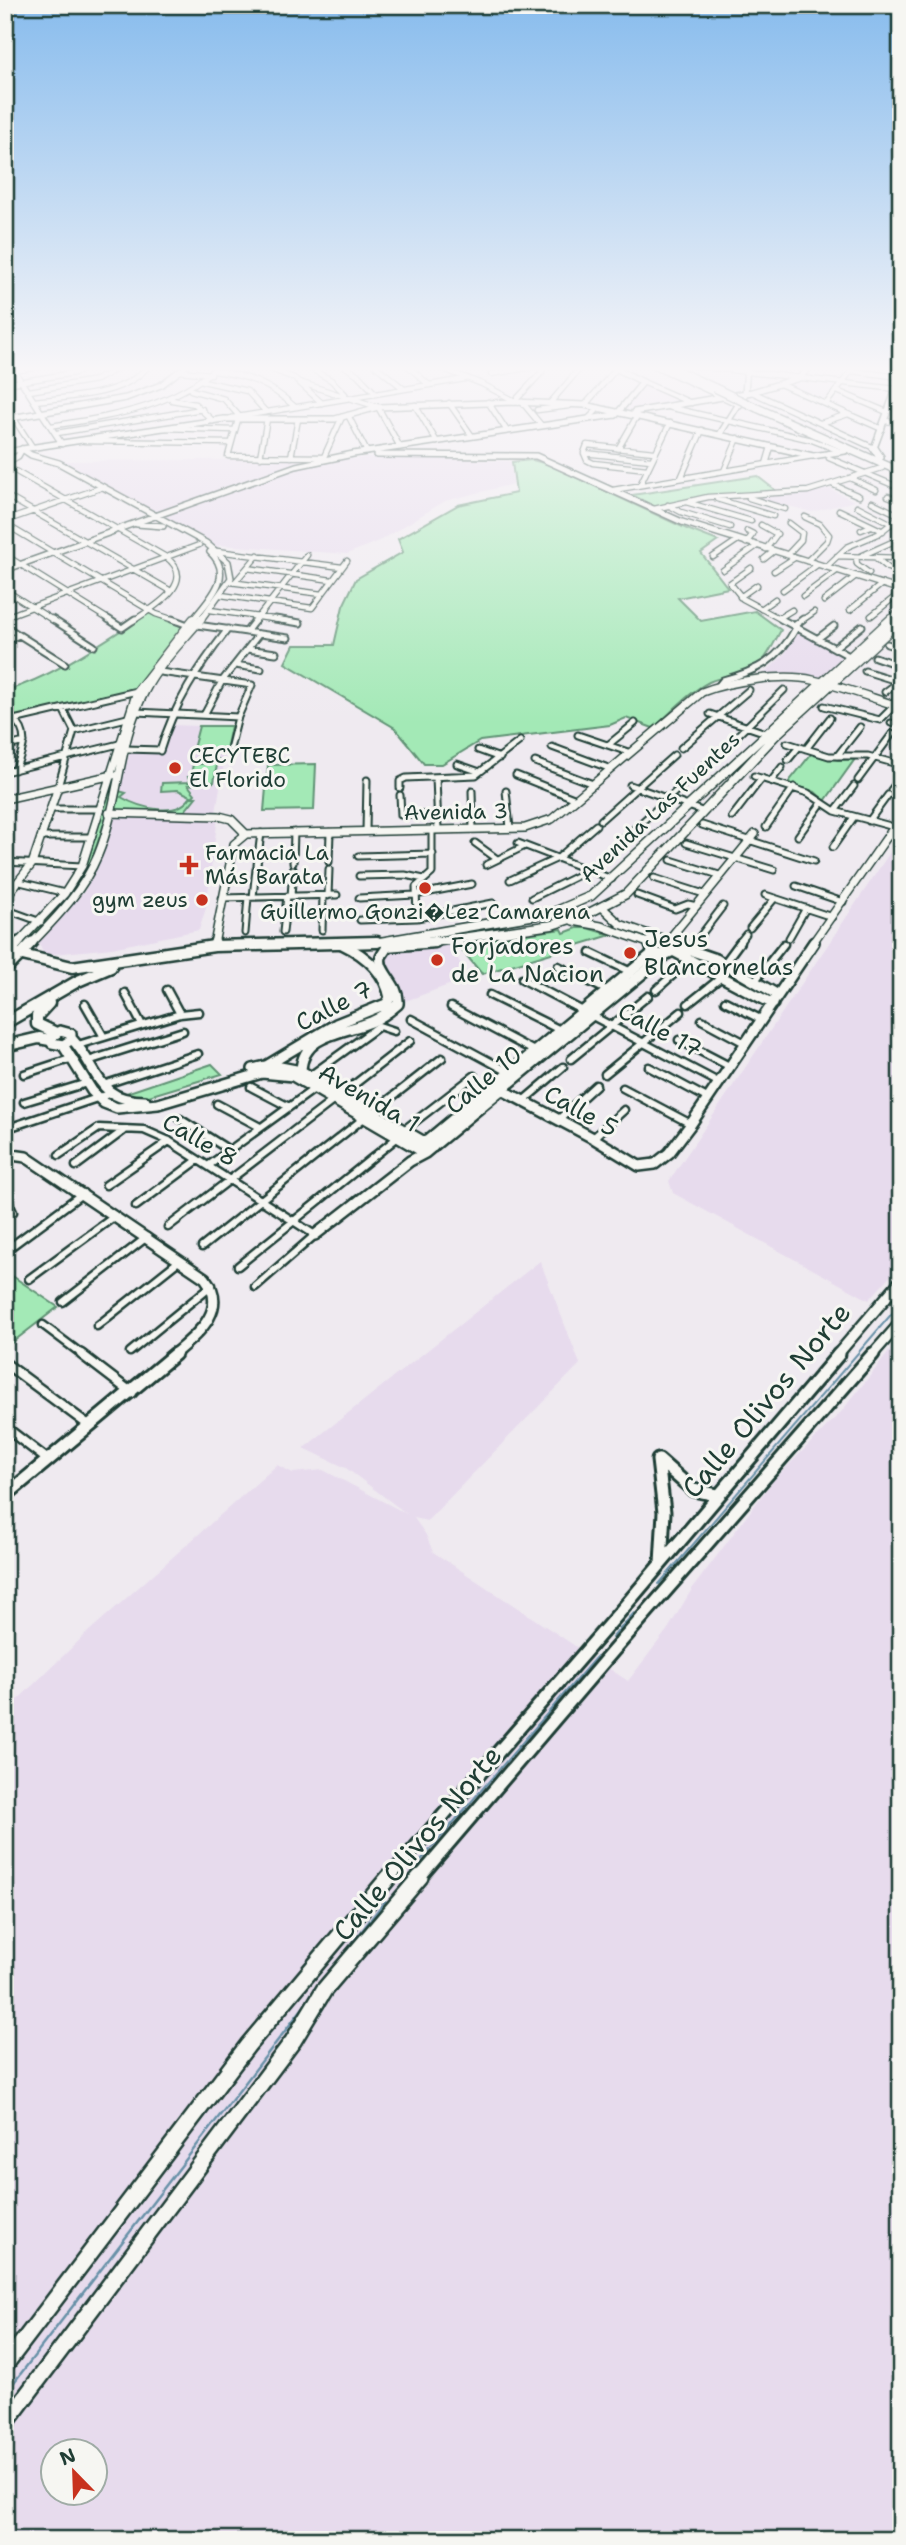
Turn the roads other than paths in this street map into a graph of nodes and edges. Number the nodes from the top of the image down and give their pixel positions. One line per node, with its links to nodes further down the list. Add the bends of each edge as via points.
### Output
1 (39, 485): 18 (street)
2 (94, 485): 9 (street)
3 (241, 485): 12 (street)
4 (246, 485): 12 (street)
5 (601, 485): 10 (street)
6 (640, 485): 10 (street)
7 (834, 485): 14 (street); 15 (street)
8 (865, 485): 11 (street)
9 (100, 488): 18 (street); 26 (street)
10 (613, 490): 24 (street)
11 (876, 490)
12 (226, 491): 27 (street); 30 (street)
13 (5, 495): 29 (street)
14 (741, 495): 17 (street); 25 (street)
15 (859, 496)
16 (888, 496): 20 (street)
17 (709, 497): 19 (street); 31 (street)
18 (66, 500): 29 (street); 44 (street)
19 (682, 501): 22 (street); 35 (street)
20 (901, 501)
21 (872, 502): 32 (street)
22 (668, 505): 24 (street); 43 (street)
23 (857, 506): 36 (street)
24 (654, 509): 49 (street)
25 (785, 509)
26 (138, 510): 27 (street); 33 (street); 38 (street)
27 (165, 510): 33 (street)
28 (838, 510): 42 (street)
29 (34, 511): 37 (street); 50 (street)
30 (173, 511): 33 (street); 40 (street)
31 (773, 516)
32 (901, 516): 36 (street)
33 (152, 517): 38 (street); 40 (street)
34 (805, 517): 73 (street, via 829,535)
35 (751, 521)
36 (896, 522): 47 (street)
37 (5, 523): 57 (street)
38 (136, 523): 40 (street); 44 (street)
39 (789, 523): 61 (street, via 802,533)
40 (166, 524): 52 (street); 55 (street)
41 (761, 525): 54 (street, via 778,534)
42 (871, 526): 45 (street); 47 (street)
43 (730, 527)
44 (116, 530): 50 (street); 63 (street)
45 (861, 530)
46 (747, 531): 51 (street, via 752,534)
47 (883, 531): 62 (street)
48 (901, 538): 65 (street)
49 (737, 540): 51 (street); 64 (street)
50 (85, 541): 57 (street); 80 (street)
51 (746, 543): 53 (street)
52 (199, 545): 63 (street); 121 (street, via 215,556 223,573 219,586)
53 (757, 546): 54 (street); 82 (street)
54 (770, 550): 61 (street); 70 (street)
55 (217, 551): 59 (street); 91 (street, via 231,569)
56 (901, 552): 68 (street)
57 (54, 553): 74 (street); 90 (street)
58 (5, 555): 74 (street)
59 (258, 555): 71 (street); 78 (street)
60 (307, 555): 71 (street)
61 (787, 555): 67 (street)
62 (837, 556): 65 (street); 77 (street)
63 (166, 557): 80 (street); 96 (street, via 179,570 179,583)
64 (713, 557)
65 (859, 557): 66 (street); 85 (street, via 857,564)
66 (875, 557): 68 (street); 86 (street)
67 (794, 558): 73 (street); 84 (street)
68 (888, 558): 69 (street)
69 (901, 558)
70 (764, 559)
71 (302, 561): 76 (street); 87 (street)
72 (347, 561): 76 (street)
73 (807, 561): 75 (street)
74 (20, 564): 81 (street); 99 (street)
75 (817, 565): 77 (street); 95 (street)
76 (342, 567): 89 (street)
77 (826, 567): 83 (street)
78 (247, 568): 87 (street); 91 (street)
79 (751, 568): 103 (street, via 730,583)
80 (133, 569): 90 (street); 96 (street)
81 (5, 570)
82 (723, 570)
83 (838, 570): 88 (street); 102 (street)
84 (774, 571)
85 (869, 573)
86 (901, 573)
87 (291, 575): 89 (street); 94 (street)
88 (856, 576): 93 (street); 105 (street)
89 (332, 580): 100 (street)
90 (100, 581): 99 (street); 109 (street)
91 (232, 582): 94 (street); 101 (street)
92 (757, 584): 103 (street)
93 (881, 584): 97 (street); 112 (street)
94 (280, 588): 100 (street); 106 (street)
95 (783, 590)
96 (171, 591): 109 (street)
97 (901, 591): 115 (street)
98 (7, 593): 107 (street)
99 (67, 594): 107 (street); 109 (street, via 122,628)
100 (322, 594): 106 (street, via 312,608)
101 (221, 595): 106 (street); 110 (street)
102 (803, 596)
103 (740, 597): 108 (street)
104 (775, 599): 108 (street)
105 (824, 601)
106 (269, 603): 117 (street)
107 (32, 607): 116 (street); 135 (street)
108 (761, 609): 118 (street)
109 (148, 610): 121 (street)
110 (210, 610): 117 (street); 122 (street)
111 (792, 610): 118 (street)
112 (850, 610)
113 (901, 610): 140 (main road, Avenida Las Fuentes)
114 (814, 612): 126 (street)
115 (871, 616)
116 (5, 617)
117 (258, 617): 120 (street); 128 (street)
118 (779, 618): 126 (street)
119 (901, 620): 152 (main road, Avenida Las Fuentes)
120 (300, 623)
121 (188, 625): 155 (street)
122 (197, 625): 127 (street); 147 (street)
123 (5, 626): 130 (street)
124 (834, 626): 132 (street)
125 (862, 626): 136 (street)
126 (795, 627): 132 (street); 151 (street, via 763,668)
127 (228, 629): 128 (street); 148 (street)
128 (247, 632): 129 (street)
129 (259, 634): 131 (street); 138 (street)
130 (19, 635): 133 (street); 142 (street)
131 (288, 638)
132 (817, 639): 136 (street)
133 (5, 641)
134 (887, 644): 137 (street)
135 (94, 646)
136 (834, 648): 140 (street)
137 (901, 648)
138 (247, 649): 139 (street); 143 (street)
139 (276, 653)
140 (849, 656): 152 (main road, Avenida Las Fuentes)
141 (875, 657): 144 (street)
142 (65, 664)
143 (235, 665): 145 (street); 150 (street)
144 (901, 666)
145 (261, 669)
146 (865, 671): 149 (street)
147 (160, 672): 148 (street); 161 (street)
148 (191, 676): 150 (street); 162 (street)
149 (899, 680): 156 (street)
150 (222, 681): 164 (street); 165 (street, via 252,685)
151 (719, 685): 152 (street, Avenida 3, via 791,679); 192 (street, Avenida 3, via 702,692)
152 (824, 685): 159 (street); 160 (street); 179 (main road, Avenida Las Fuentes)
153 (748, 690): 166 (street)
154 (784, 690): 173 (street)
155 (137, 691): 158 (street); 167 (street)
156 (885, 692)
157 (824, 706): 159 (street, via 881,720)
158 (62, 709): 169 (street); 176 (street)
159 (891, 709): 160 (street)
160 (901, 709)
161 (136, 712): 162 (street); 184 (street)
162 (170, 713): 164 (street); 184 (street, via 160,750)
163 (710, 714): 166 (street)
164 (204, 715): 165 (street)
165 (238, 717): 189 (street)
166 (718, 717): 173 (street); 187 (street)
167 (127, 718): 176 (street); 184 (street)
168 (830, 718): 190 (street)
169 (15, 720): 170 (street); 181 (street, via 24,729)
170 (5, 722)
171 (635, 723): 183 (street)
172 (891, 723): 174 (street)
173 (745, 726): 179 (street); 198 (street)
174 (901, 726)
175 (860, 727): 194 (street)
176 (74, 731): 195 (street)
177 (892, 734): 196 (street)
178 (578, 735): 183 (street)
179 (770, 735): 231 (main road, Avenida Las Fuentes); 234 (main road, Avenida Las Fuentes)
180 (520, 741): 197 (street)
181 (24, 742): 185 (street); 206 (street)
182 (787, 743): 188 (street)
183 (608, 745): 192 (street)
184 (123, 746): 195 (street); 209 (street); 210 (street)
185 (5, 747)
186 (552, 747): 205 (street)
187 (681, 748)
188 (798, 748): 190 (street); 199 (street)
189 (230, 749)
190 (806, 749): 194 (street)
191 (478, 750): 197 (street)
192 (628, 752): 205 (street, Avenida 3)
193 (674, 755): 224 (street)
194 (837, 756): 196 (street)
195 (68, 757): 206 (street); 223 (street)
196 (875, 757): 203 (street); 218 (street)
197 (500, 758): 208 (street)
198 (712, 760)
199 (788, 760)
200 (535, 762): 219 (street)
201 (457, 764): 208 (street)
202 (706, 764): 227 (street)
203 (901, 765)
204 (782, 767): 217 (street)
205 (611, 768): 219 (street, Avenida 3)
206 (15, 770): 207 (street)
207 (5, 772)
208 (481, 773): 213 (street)
209 (120, 774): 210 (street); 236 (street)
210 (110, 775): 223 (street); 233 (street)
211 (516, 775): 229 (street)
212 (754, 776): 215 (street)
213 (436, 777): 237 (street); 237 (street, via 402,779 400,792 401,815)
214 (901, 777): 241 (street)
215 (762, 778): 217 (street); 238 (street)
216 (367, 780): 248 (street)
217 (772, 780): 222 (street)
218 (858, 780)
219 (593, 784): 229 (street, Avenida 3)
220 (630, 785): 224 (street)
221 (854, 786): 235 (street)
222 (794, 787): 230 (street); 243 (street)
223 (58, 788): 228 (street); 232 (street)
224 (637, 788): 227 (street); 264 (street)
225 (472, 790): 247 (street)
226 (506, 790): 245 (street)
227 (666, 798): 231 (street); 274 (street)
228 (5, 799)
229 (576, 799): 245 (street, Avenida 3, via 552,819)
230 (821, 804): 235 (street); 254 (street)
231 (688, 806): 234 (street); 280 (main road, Avenida Las Fuentes)
232 (51, 809): 233 (street); 253 (street)
233 (99, 809): 256 (street)
234 (702, 811): 305 (main road, Avenida Las Fuentes, via 626,894)
235 (835, 811): 239 (street)
236 (109, 813): 252 (street, via 219,816 231,819); 271 (street)
237 (437, 815): 246 (street)
238 (732, 817)
239 (854, 817): 241 (street); 261 (street)
240 (901, 817): 244 (street)
241 (869, 821): 244 (street)
242 (702, 825): 255 (street)
243 (766, 827)
244 (894, 827): 299 (street)
245 (510, 828): 247 (street, Avenida 3)
246 (435, 829): 247 (street, Avenida 3); 248 (street, Avenida 3); 262 (street)
247 (473, 829)
248 (366, 831): 250 (street, Avenida 3)
249 (294, 832): 250 (street, Avenida 3); 251 (street, Avenida 3); 291 (street)
250 (330, 832): 292 (street)
251 (261, 833): 252 (street, Avenida 3); 293 (street)
252 (246, 834): 295 (street, via 234,844)
253 (41, 836): 256 (street); 270 (street)
254 (798, 836)
255 (753, 837): 265 (street); 268 (street)
256 (92, 838): 271 (street, via 88,862); 273 (street)
257 (475, 843): 266 (street)
258 (518, 843): 260 (street)
259 (686, 843): 265 (street)
260 (525, 846): 264 (street); 266 (street)
261 (833, 847)
262 (433, 854): 263 (street); 279 (street, via 432,873)
263 (358, 856)
264 (558, 858): 274 (street); 281 (street)
265 (735, 858): 275 (street); 276 (street)
266 (497, 859): 272 (street)
267 (671, 860): 276 (street)
268 (814, 860)
269 (5, 862): 270 (street)
270 (32, 864): 273 (street); 282 (street)
271 (93, 864): 324 (street, via 73,900)
272 (486, 865)
273 (82, 866): 285 (street)
274 (589, 870): 280 (street); 297 (street)
275 (774, 870)
276 (719, 875): 286 (street)
277 (359, 876): 279 (street)
278 (654, 878): 286 (street)
279 (424, 879): 288 (street)
280 (612, 879): 317 (main road, Avenida Las Fuentes, via 591,896 554,912)
281 (510, 880)
282 (20, 882): 285 (street); 294 (street)
283 (472, 884): 288 (street)
284 (796, 886): 299 (street)
285 (65, 893): 310 (street)
286 (704, 894): 301 (street)
287 (337, 895): 292 (street)
288 (415, 895): 296 (street); 307 (street)
289 (636, 895): 301 (street, via 675,909)
290 (765, 895): 298 (street)
291 (289, 896): 292 (street); 293 (street); 312 (street)
292 (326, 896): 311 (street)
293 (250, 897): 295 (street); 313 (street)
294 (5, 898)
295 (222, 898): 321 (street)
296 (359, 898)
297 (532, 898)
298 (775, 898): 303 (street); 330 (street)
299 (843, 902): 306 (street)
300 (494, 903): 307 (street)
301 (697, 906): 315 (street)
302 (723, 906): 323 (street)
303 (806, 908): 306 (street); 316 (street)
304 (5, 909): 310 (street)
305 (604, 909): 309 (main road, Avenida Las Fuentes); 314 (street, via 616,923)
306 (832, 917): 345 (street)
307 (417, 918): 308 (street)
308 (360, 920)
309 (573, 921): 317 (main road, Avenida Las Fuentes); 318 (street)
310 (41, 922): 324 (street)
311 (322, 930)
312 (283, 932)
313 (245, 933)
314 (657, 937): 315 (street); 318 (street)
315 (670, 938): 322 (street)
316 (789, 938)
317 (389, 943): 319 (main road, Avenida Las Fuentes); 332 (street, Calle 7)
318 (648, 943): 326 (street)
319 (342, 944): 321 (main road, Avenida Las Fuentes); 332 (street, Calle 7, via 361,952)
320 (784, 944): 338 (street)
321 (214, 946): 329 (main road, Avenida Las Fuentes)
322 (677, 949): 323 (street); 327 (street); 328 (street)
323 (690, 949): 330 (street)
324 (10, 953): 329 (main road, via 72,967); 333 (main road)
325 (591, 953): 334 (street)
326 (653, 953): 327 (street); 334 (street, Calle 10)
327 (665, 955): 352 (street, Calle 10)
328 (691, 959): 335 (street); 340 (street)
329 (123, 961): 337 (main road)
330 (723, 965): 338 (street)
331 (558, 966): 341 (street)
332 (377, 968): 380 (street, Calle 7, via 388,988 386,1004 336,1024); 383 (street, Calle 7, via 396,987 398,1004 370,1023 323,1038 304,1051 299,1060)
333 (5, 970)
334 (631, 972): 341 (street, Calle 10)
335 (723, 976): 345 (street); 348 (street)
336 (522, 979): 352 (street, Calle 17)
337 (78, 981): 357 (main road); 363 (main road, via 37,1016 37,1024)
338 (754, 982): 345 (street)
339 (167, 990): 353 (street)
340 (656, 990)
341 (608, 991): 352 (street, Calle 10)
342 (124, 993): 358 (street)
343 (490, 995): 360 (street)
344 (648, 996): 359 (street)
345 (775, 1000): 356 (street)
346 (725, 1001): 356 (street)
347 (85, 1004): 364 (street)
348 (688, 1004)
349 (451, 1007): 371 (street)
350 (200, 1012): 353 (street)
351 (681, 1012): 368 (street)
352 (587, 1013): 359 (street, Calle 17); 360 (street, Calle 10); 391 (street, Calle 10)
353 (180, 1014): 358 (street)
354 (411, 1019): 381 (street)
355 (702, 1020): 369 (street)
356 (762, 1020): 369 (street)
357 (5, 1023)
358 (142, 1026): 364 (street)
359 (610, 1026): 368 (street, Calle 17); 375 (street)
360 (560, 1030): 371 (street, Calle 10)
361 (183, 1031): 376 (street)
362 (394, 1031): 383 (street, via 379,1026)
363 (53, 1036): 367 (street, via 54,1044); 367 (street, via 69,1032); 370 (main road)
364 (103, 1037): 367 (street)
365 (680, 1040): 378 (street)
366 (410, 1041): 397 (street)
367 (71, 1043): 373 (street); 376 (street)
368 (643, 1043): 384 (street); 386 (street, Calle 17)
369 (745, 1043): 378 (street)
370 (5, 1046)
371 (534, 1051): 381 (street, Calle 10)
372 (198, 1054): 388 (street)
373 (72, 1058): 382 (street); 387 (street)
374 (442, 1058): 403 (street)
375 (570, 1059)
376 (88, 1061): 388 (street)
377 (563, 1066): 398 (street)
378 (729, 1066): 386 (street)
379 (649, 1067): 396 (street)
380 (266, 1069): 383 (street, Calle 7); 394 (street, Calle 7, via 144,1102 126,1102); 395 (street, Calle 7, via 139,1109 112,1107)
381 (509, 1072): 391 (street, Calle 10)
382 (23, 1074)
383 (301, 1074): 393 (street, Avenida 1); 397 (street, Avenida 1)
384 (605, 1074)
385 (474, 1076): 410 (street)
386 (718, 1082): 396 (street)
387 (87, 1083): 395 (street); 399 (street)
388 (103, 1085): 394 (street)
389 (596, 1085): 405 (street)
390 (250, 1087): 401 (street)
391 (498, 1087): 398 (street, Calle 5); 413 (street, Calle 10)
392 (623, 1088): 406 (street)
393 (314, 1089): 397 (street, Avenida 1); 401 (street)
394 (109, 1094): 395 (street)
395 (99, 1098): 407 (street)
396 (707, 1098): 406 (street)
397 (342, 1099): 403 (street, Avenida 1); 420 (street)
398 (523, 1101): 405 (street, Calle 5)
399 (24, 1102)
400 (218, 1104): 408 (street)
401 (289, 1107): 408 (street)
402 (624, 1110): 411 (street)
403 (368, 1115): 410 (street, Avenida 1); 424 (street)
404 (180, 1119): 414 (street)
405 (559, 1119): 411 (street, Calle 5)
406 (691, 1124): 411 (street, Calle 5, via 651,1167 639,1166)
407 (6, 1126)
408 (260, 1127): 414 (street)
409 (124, 1130): 412 (street, Calle 8, via 144,1130); 416 (street, Calle 8, via 96,1128); 418 (street)
410 (401, 1134): 413 (street, Avenida 1); 428 (street)
411 (593, 1138)
412 (169, 1141): 417 (street, Calle 8); 421 (street)
413 (425, 1148): 430 (street, Calle 10)
414 (229, 1150): 419 (street)
415 (5, 1154): 422 (street, via 26,1157)
416 (58, 1155)
417 (198, 1160): 419 (street, Calle 8); 425 (street)
418 (76, 1166)
419 (208, 1166): 420 (street, Calle 8)
420 (229, 1179): 424 (street, Calle 8); 429 (street)
421 (106, 1185)
422 (83, 1194): 427 (street); 433 (street)
423 (5, 1195): 426 (street)
424 (260, 1200): 428 (street, Calle 8); 432 (street)
425 (136, 1206)
426 (13, 1212)
427 (115, 1216): 431 (street); 436 (street)
428 (293, 1221): 430 (street, Calle 8); 435 (street)
429 (168, 1227)
430 (316, 1235): 439 (street)
431 (147, 1237): 434 (street); 440 (street)
432 (202, 1247)
433 (5, 1251)
434 (180, 1260): 438 (street); 443 (street)
435 (238, 1266)
436 (29, 1279)
437 (901, 1280): 451 (street, Calle Olivos Norte)
438 (212, 1285): 444 (street); 446 (street, via 215,1310 200,1331)
439 (255, 1287)
440 (63, 1302)
441 (901, 1322): 454 (street, Calle Olivos Norte, via 324,1990 293,2041)
442 (43, 1325): 446 (street)
443 (97, 1326)
444 (130, 1352)
445 (5, 1363): 447 (street)
446 (132, 1393): 447 (street)
447 (90, 1426): 449 (street)
448 (5, 1427): 449 (street)
449 (48, 1460): 450 (street)
450 (6, 1493)
451 (717, 1495): 452 (street, Calle Olivos Norte); 452 (street, via 693,1490 658,1460 665,1490)
452 (661, 1563): 453 (street, Calle Olivos Norte, via 248,2045)
453 (5, 2365)
454 (5, 2424)

